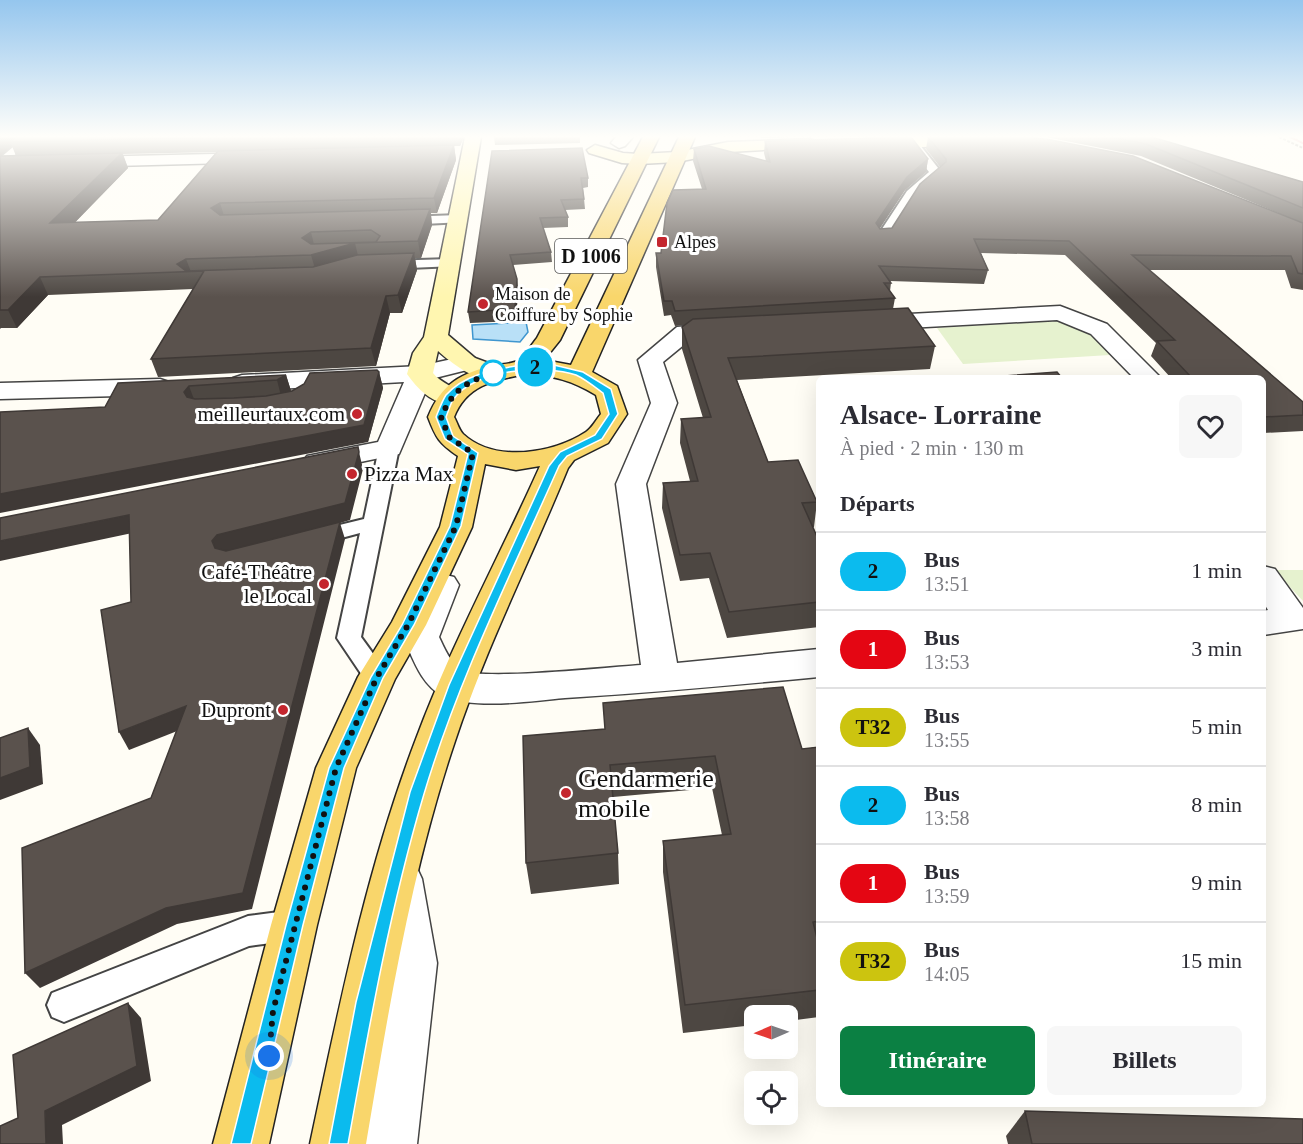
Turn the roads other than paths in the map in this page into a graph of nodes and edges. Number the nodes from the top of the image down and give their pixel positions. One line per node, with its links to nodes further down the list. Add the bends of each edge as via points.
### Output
1 (464, 190): 5 (street)
2 (623, 190): 14 (main road, D 1006, via 548,340)
3 (662, 190): 17 (main road, D 1006)
4 (915, 190): 7 (lane)
5 (459, 219): 6 (lane); 8 (street)
6 (388, 221)
7 (883, 238)
8 (452, 257): 9 (lane); 12 (street)
9 (371, 260)
10 (849, 324): 18 (street, via 1060,313 1099,329)
11 (755, 329): 34 (street, via 685,332 650,360 664,404 631,484)
12 (436, 337): 13 (street); 16 (street, via 425,353)
13 (466, 363): 15 (street); 16 (street)
14 (526, 367): 15 (main road); 17 (main road)
15 (493, 373): 22 (main road, via 468,383)
16 (420, 374): 19 (street, via 299,389); 22 (street, via 430,387); 23 (street)
17 (579, 374): 25 (main road, via 608,391 614,414 598,437)
18 (1145, 375)
19 (214, 384)
20 (179, 386): 21 (street)
21 (0, 391)
22 (450, 397): 24 (main road, via 441,417 449,437)
23 (388, 448): 26 (street); 27 (lane)
24 (473, 453): 25 (main road, via 516,461); 29 (main road, via 456,526)
25 (564, 454): 35 (main road, via 554,466)
26 (286, 468)
27 (373, 523): 28 (lane); 33 (lane, via 349,638)
28 (301, 542)
29 (443, 555): 33 (main road); 35 (street, via 444,581 421,638 437,669)
30 (1266, 581): 31 (street, via 1293,620)
31 (1266, 623)
32 (816, 663): 34 (street)
33 (377, 677): 37 (main road, via 336,768)
34 (661, 678): 35 (street, via 494,688)
35 (455, 685): 36 (main road, via 417,792)
36 (397, 868): 42 (main road, via 365,1002); 43 (street, via 413,963)
37 (294, 925): 38 (lane, via 248,931); 39 (main road)
38 (64, 1005)
39 (273, 1011): 40 (main road); 41 (street)
40 (241, 1144)
41 (262, 1144)
42 (338, 1144)
43 (389, 1144)

